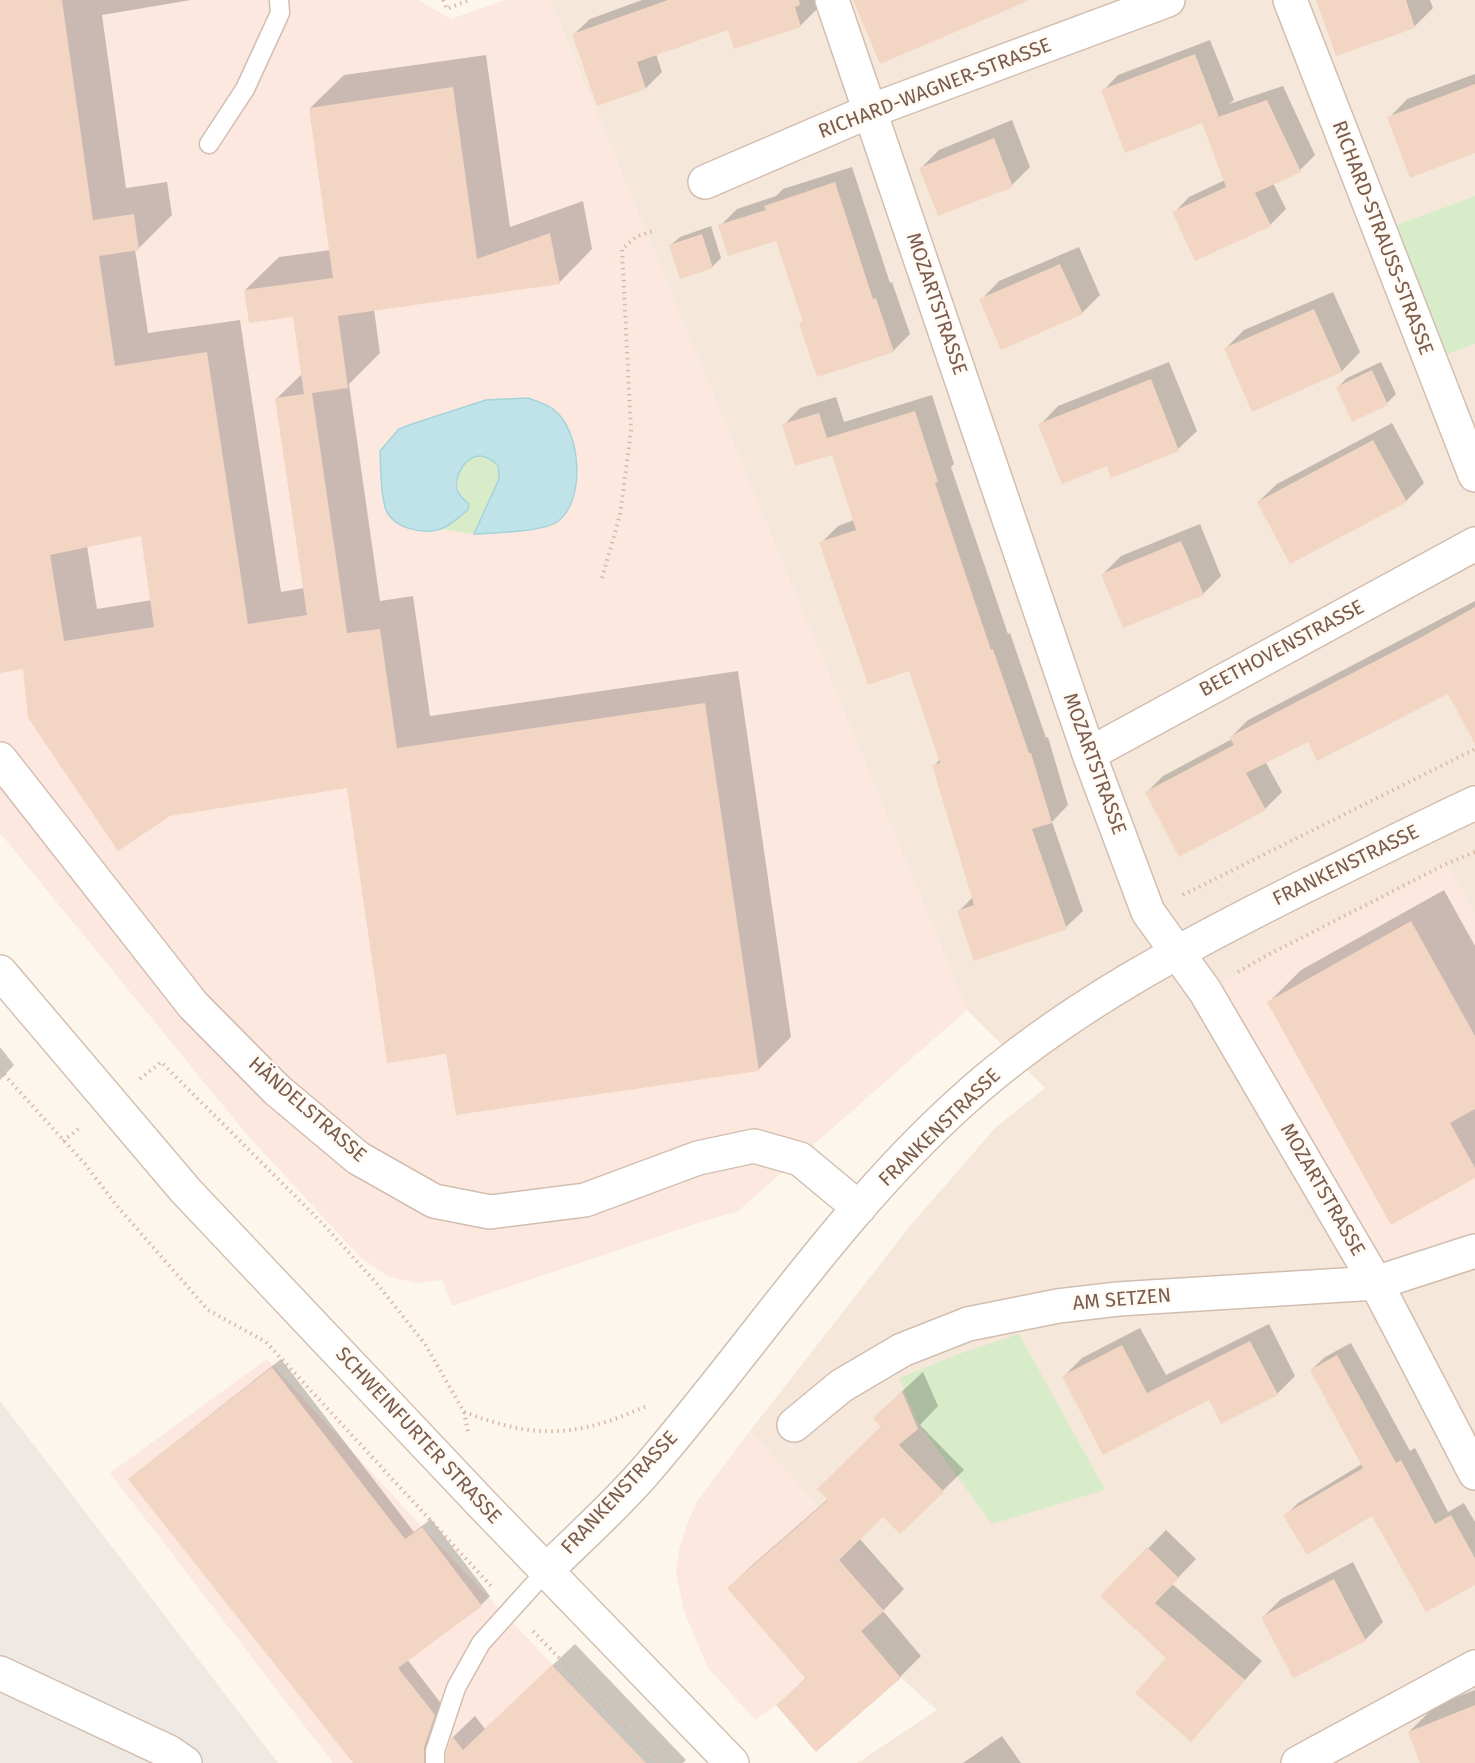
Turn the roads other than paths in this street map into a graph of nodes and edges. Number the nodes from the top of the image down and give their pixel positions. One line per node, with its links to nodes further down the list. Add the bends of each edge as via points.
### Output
1 (279, 0): 6 (lane, via 280,13 245,89)
2 (832, 0): 5 (street, MOZARTSTRASSE)
3 (1168, 0): 5 (street, RICHARD-WAGNER-STRASSE)
4 (1290, 0): 8 (street, RICHARD-STRAUSS-STRASSE)
5 (870, 111): 7 (street, RICHARD-WAGNER-STRASSE); 10 (street, MOZARTSTRASSE)
6 (209, 144)
7 (705, 183)
8 (1475, 475)
9 (1475, 544): 10 (street, BEETHOVENSTRASSE)
10 (1089, 754): 13 (street, MOZARTSTRASSE, via 1148,912)
11 (0, 759): 15 (street, HÄNDELSTRASSE, via 193,1005 277,1090 358,1158 434,1201 490,1212 585,1200 698,1158 754,1146 800,1159)
12 (1475, 803): 13 (street, FRANKENSTRASSE)
13 (1178, 952): 15 (street, FRANKENSTRASSE, via 1085,1006 1005,1066 923,1138); 17 (street, MOZARTSTRASSE, via 1205,991)
14 (0, 972): 20 (street, SCHWEINFURTER STRASSE, via 186,1191)
15 (859, 1208): 20 (street, FRANKENSTRASSE, via 640,1477)
16 (1475, 1251): 17 (street, AM SETZEN)
17 (1376, 1282): 18 (street, AM SETZEN, via 1106,1301 968,1324 902,1350 841,1386); 19 (street, MOZARTSTRASSE)
18 (794, 1425)
19 (1475, 1473)
20 (546, 1571): 25 (lane, via 482,1643 456,1688 435,1751); 26 (street, SCHWEINFURTER STRASSE)
21 (1475, 1667): 23 (street)
22 (0, 1673): 24 (street)
23 (1349, 1751): 27 (street)
24 (185, 1763)
25 (435, 1763)
26 (732, 1763)
27 (1298, 1763)

